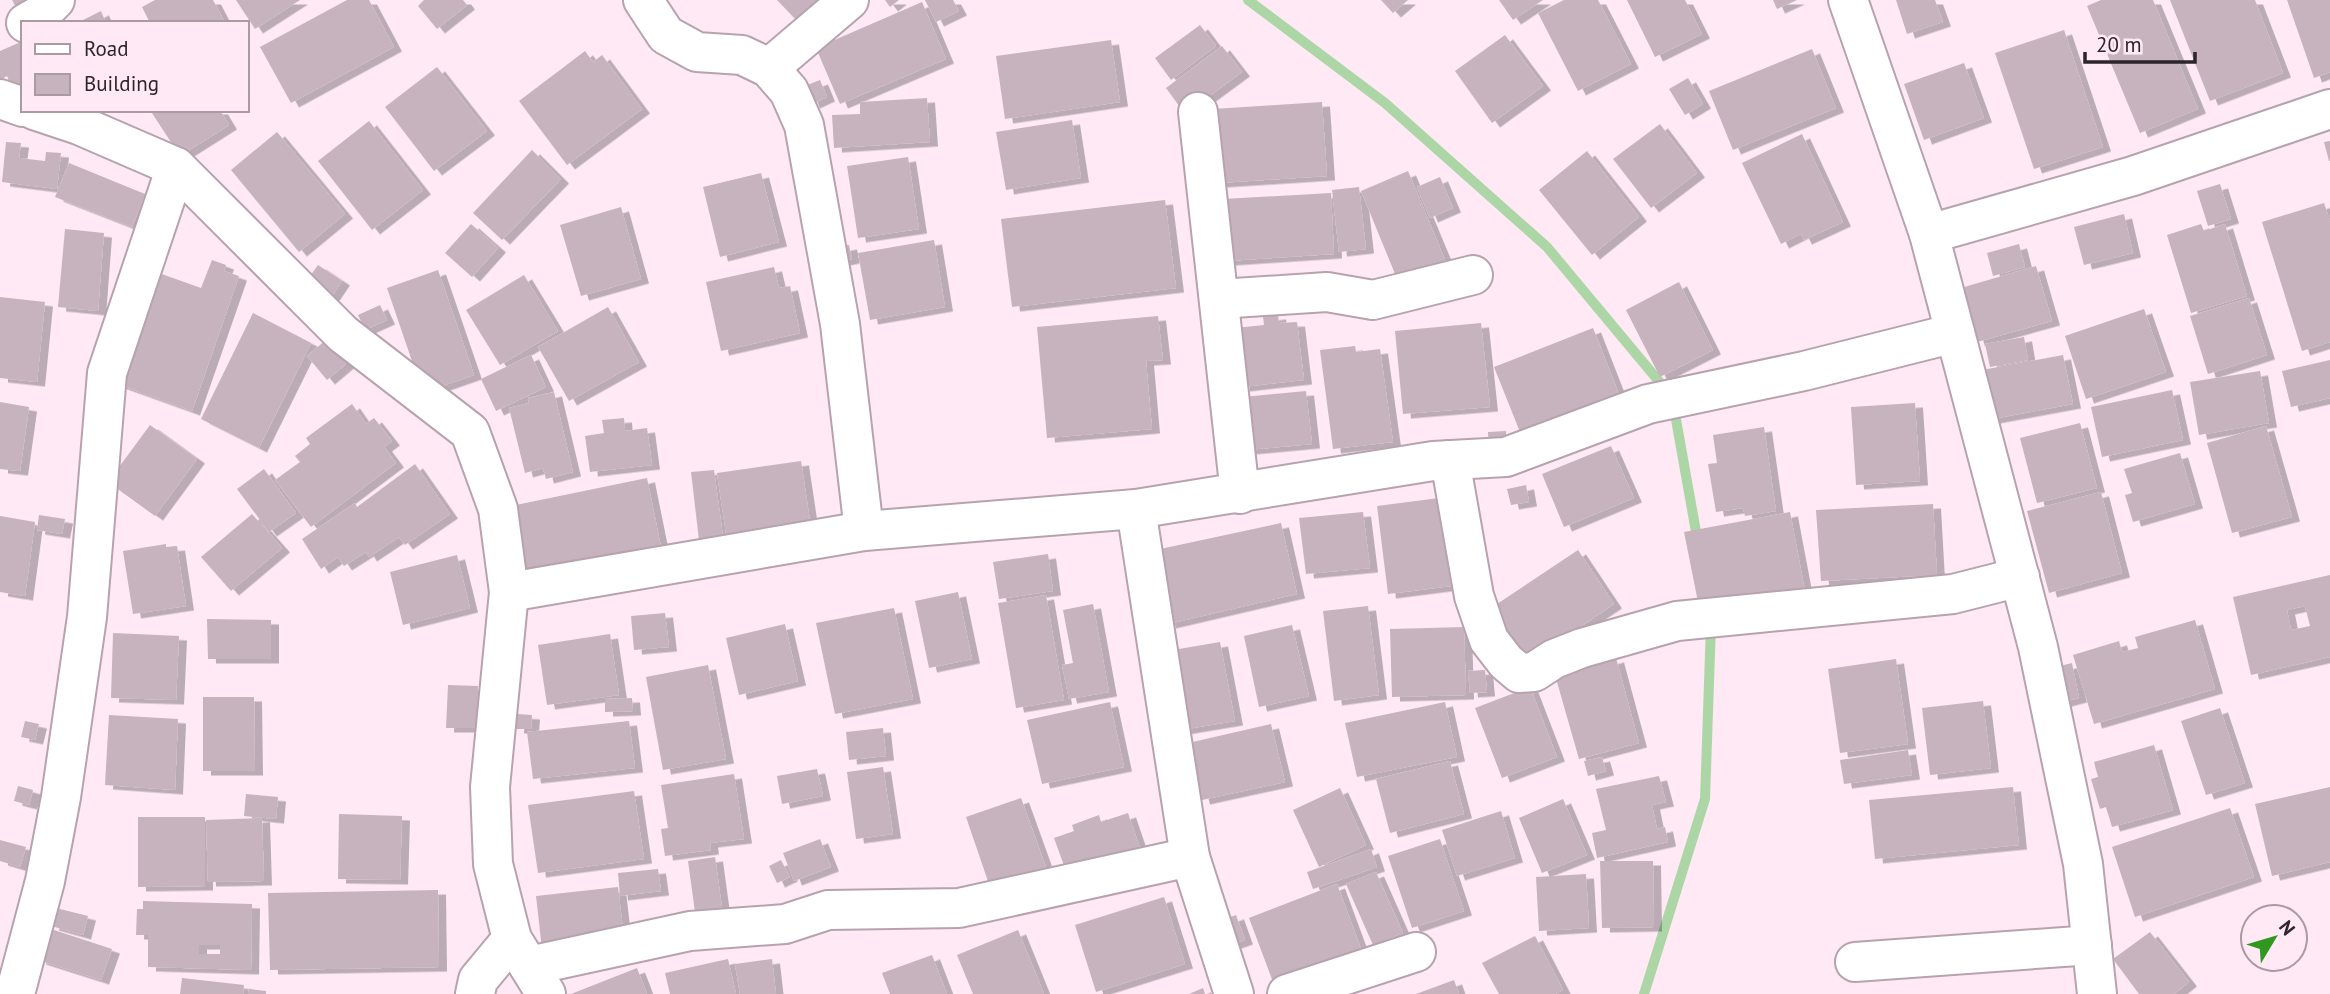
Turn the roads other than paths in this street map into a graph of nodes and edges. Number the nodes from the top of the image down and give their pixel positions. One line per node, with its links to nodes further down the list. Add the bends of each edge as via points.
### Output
1 (55, 0): 5 (street)
2 (643, 0): 8 (street, via 666,35 697,52 742,54)
3 (849, 0): 8 (street)
4 (1848, 0): 15 (street)
5 (29, 21)
6 (21, 26): 7 (street)
7 (0, 37)
8 (769, 68): 22 (street, via 789,91 804,125 839,324)
9 (0, 99): 10 (street)
10 (21, 106)
11 (2330, 109): 15 (street, via 2133,176)
12 (40, 112): 14 (street)
13 (1198, 112): 17 (street)
14 (176, 167): 24 (street, via 343,334 470,432 498,509); 30 (street, via 107,373 87,617 61,797 45,881)
15 (1929, 234): 18 (street)
16 (1473, 275): 17 (street, via 1373,300 1328,292)
17 (1219, 299): 20 (street)
18 (1955, 333): 19 (street, via 1648,404 1506,457); 23 (street)
19 (1450, 460): 20 (street); 23 (street, via 1478,607 1489,640 1519,673 1534,672 1582,648 1677,621 1953,594)
20 (1240, 494): 21 (street)
21 (1136, 509): 22 (street); 25 (street)
22 (864, 531): 24 (street)
23 (2020, 577): 26 (street, via 2083,864)
24 (509, 592): 29 (street, via 490,787 493,864)
25 (1189, 857): 29 (street, via 960,908 828,910 785,924 690,931); 32 (street)
26 (2092, 945): 28 (street); 34 (street)
27 (1416, 952): 33 (street)
28 (1855, 962)
29 (529, 966): 31 (street, via 478,980)
30 (15, 994)
31 (475, 994)
32 (1234, 994)
33 (1287, 994)
34 (2097, 994)

